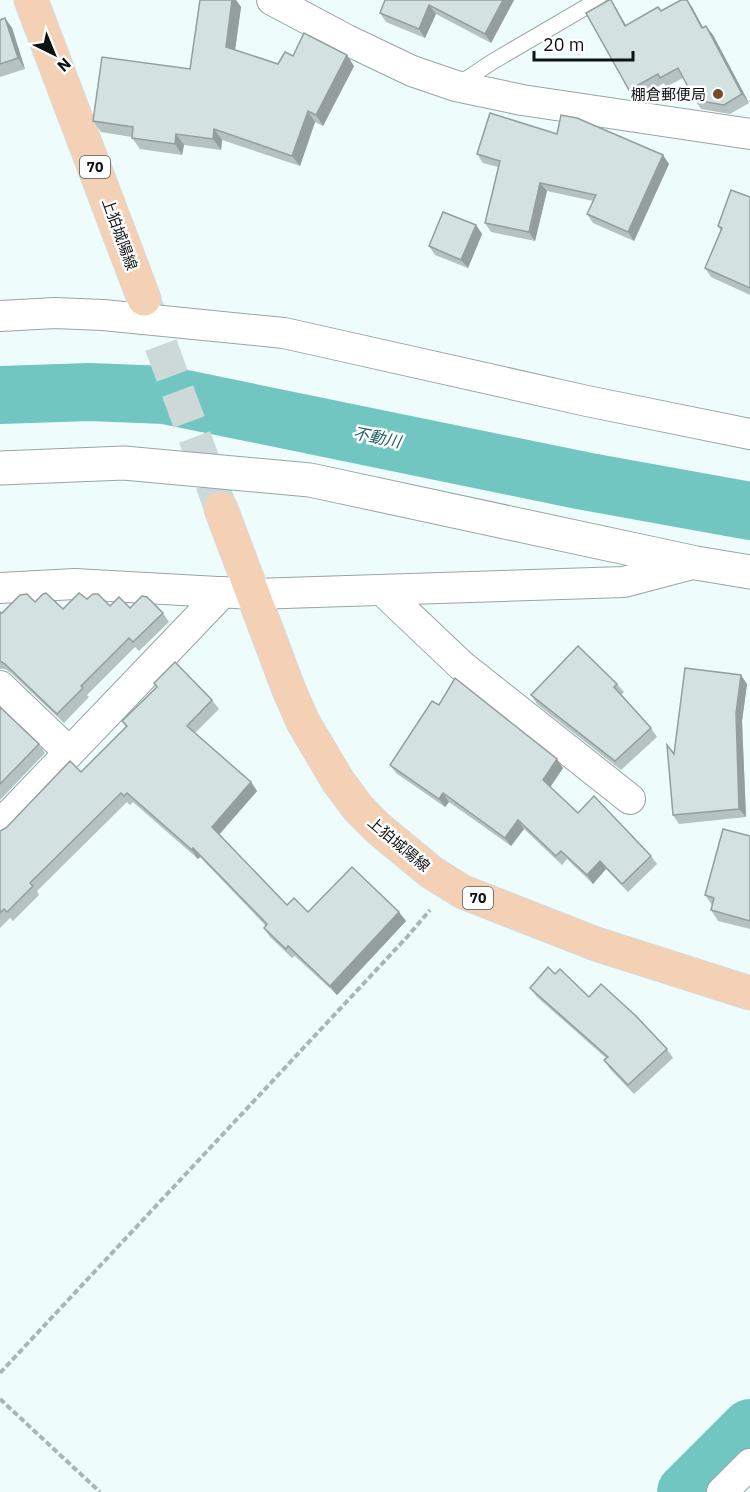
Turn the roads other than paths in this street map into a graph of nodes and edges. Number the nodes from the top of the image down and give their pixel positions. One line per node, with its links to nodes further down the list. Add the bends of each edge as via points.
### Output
1 (32, 0): 6 (main road, 上狛城陽線 / 70)
2 (272, 0): 4 (street, via 347,40)
3 (598, 0): 4 (lane)
4 (456, 86): 5 (street, via 522,100)
5 (750, 134)
6 (144, 299)
7 (0, 316): 8 (street, via 103,315 284,333)
8 (750, 434)
9 (0, 468): 11 (street, via 124,463 310,480)
10 (221, 509): 15 (main road, 上狛城陽線 / 70)
11 (696, 563): 12 (street); 14 (street, via 624,582)
12 (750, 572)
13 (0, 588): 15 (street, via 75,584)
14 (382, 590): 15 (street); 18 (street, via 462,666)
15 (238, 593): 17 (street); 20 (main road, 上狛城陽線 / 70, via 338,781 358,808 408,854 463,892 596,944)
16 (0, 686): 17 (street)
17 (69, 753): 19 (street)
18 (630, 799)
19 (0, 825)
20 (750, 993)
21 (750, 1464): 22 (street)
22 (722, 1492)

